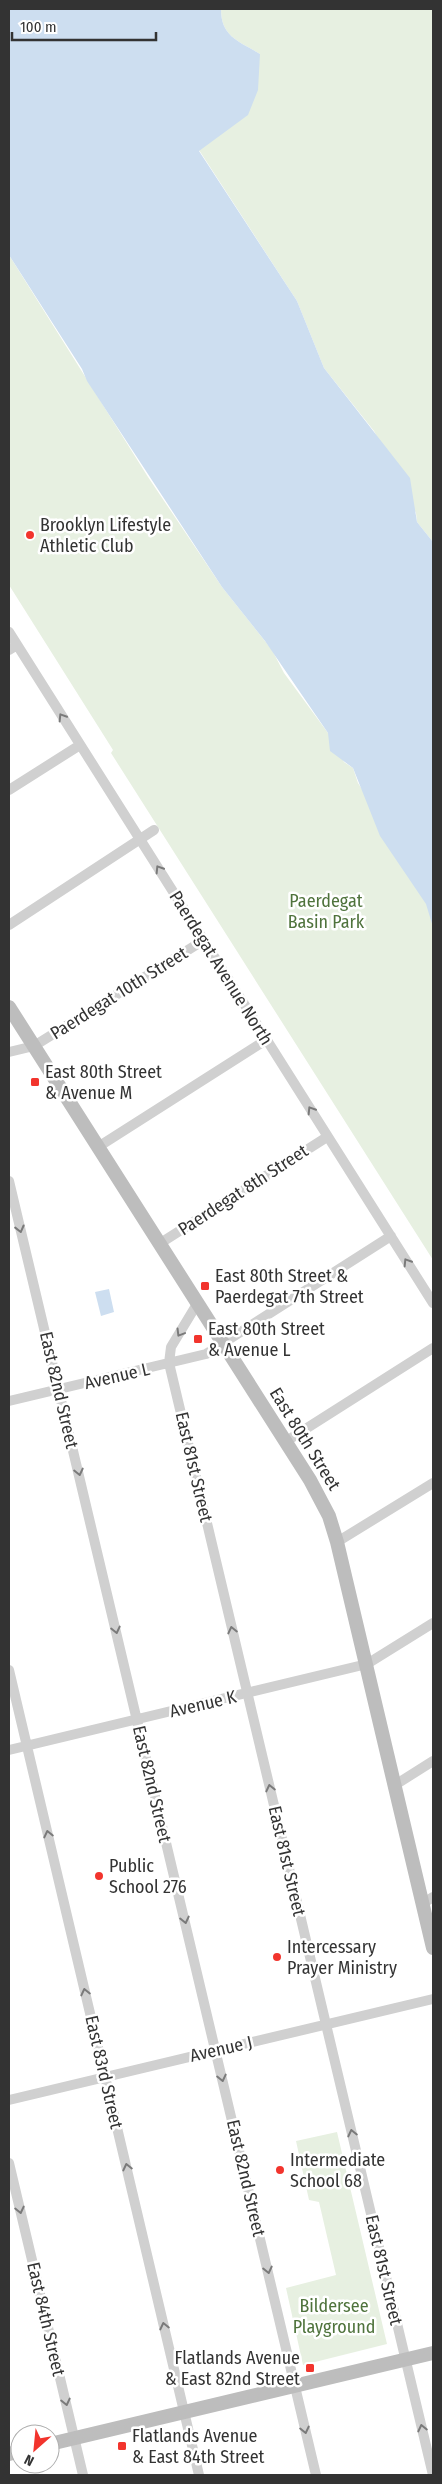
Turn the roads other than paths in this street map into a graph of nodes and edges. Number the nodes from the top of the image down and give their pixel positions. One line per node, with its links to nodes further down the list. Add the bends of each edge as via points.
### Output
1 (9, 632): 2 (street, Paerdegat Avenue North)
2 (13, 648): 3 (street, Paerdegat Avenue North, one-way to 2)
3 (80, 745): 4 (street); 6 (street, Paerdegat Avenue North)
4 (9, 790)
5 (154, 830): 6 (street)
6 (140, 839): 7 (street); 8 (street, Paerdegat Avenue North, one-way to 6)
7 (9, 925)
8 (204, 940): 10 (street, Paerdegat Avenue North); 11 (street, Paerdegat 10th Street)
9 (9, 1007): 11 (street, East 80th Street)
10 (266, 1040): 13 (street, Paerdegat Avenue North, one-way to 10); 14 (street)
11 (34, 1046): 12 (street, Paerdegat 10th Street); 14 (street, East 80th Street)
12 (9, 1052)
13 (327, 1137): 16 (street, Paerdegat Avenue North); 17 (street, Paerdegat 8th Street)
14 (98, 1147): 17 (street, East 80th Street)
15 (9, 1181): 23 (street, East 82nd Street, one-way to 23)
16 (391, 1236): 18 (street, Paerdegat Avenue North, one-way to 16); 20 (street, Avenue L)
17 (160, 1244): 19 (street, East 80th Street)
18 (433, 1303)
19 (197, 1304): 20 (street, East 80th Street); 22 (street, one-way to 22, via 172,1347)
20 (223, 1344): 22 (street, Avenue L, via 206,1354); 25 (street, East 80th Street)
21 (433, 1348): 25 (street)
22 (169, 1363): 23 (street, Avenue L); 31 (street, East 81st Street, one-way to 22)
23 (59, 1389): 24 (street, Avenue L); 32 (street, East 82nd Street, one-way to 32)
24 (9, 1401)
25 (285, 1442): 27 (street, East 80th Street, via 320,1497)
26 (433, 1483): 27 (street)
27 (337, 1542): 29 (street, East 80th Street)
28 (433, 1623): 29 (street, Avenue K)
29 (367, 1664): 31 (street, Avenue K); 36 (street, East 80th Street)
30 (9, 1670): 33 (street, East 83rd Street)
31 (248, 1693): 32 (street, Avenue K); 40 (street, East 81st Street, one-way to 31)
32 (137, 1719): 33 (street, Avenue K); 41 (street, East 82nd Street, one-way to 41)
33 (27, 1745): 34 (street, Avenue K); 42 (street, East 83rd Street, one-way to 33)
34 (9, 1750)
35 (433, 1761): 36 (street)
36 (395, 1785): 37 (street, East 80th Street)
37 (428, 1900): 38 (street, East 80th Street)
38 (433, 1948)
39 (433, 1999): 40 (street, Avenue J)
40 (326, 2025): 41 (street, Avenue J); 46 (street, East 81st Street, one-way to 40)
41 (216, 2051): 42 (street, Avenue J); 47 (street, East 82nd Street, one-way to 47)
42 (105, 2076): 43 (street, Avenue J); 48 (street, East 83rd Street, one-way to 42)
43 (9, 2100)
44 (9, 2163): 49 (street, East 84th Street, one-way to 49)
45 (433, 2353): 46 (street)
46 (405, 2360): 47 (street); 54 (street, East 81st Street, one-way to 46)
47 (295, 2386): 48 (street); 53 (street, East 82nd Street, one-way to 53)
48 (184, 2413): 49 (street); 52 (street, East 83rd Street)
49 (74, 2438): 50 (street); 51 (street, East 84th Street)
50 (60, 2442)
51 (83, 2475)
52 (199, 2475)
53 (316, 2475)
54 (433, 2475)

